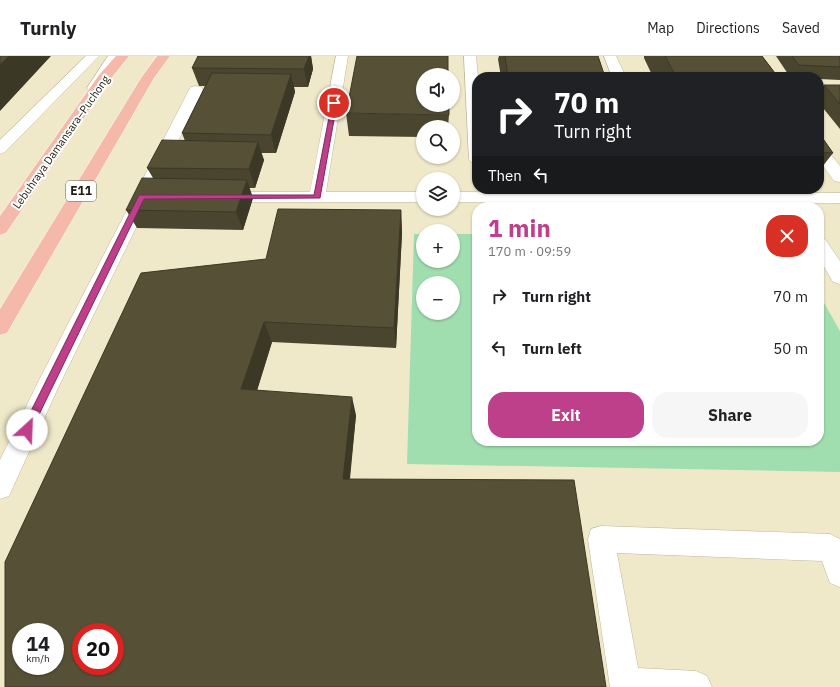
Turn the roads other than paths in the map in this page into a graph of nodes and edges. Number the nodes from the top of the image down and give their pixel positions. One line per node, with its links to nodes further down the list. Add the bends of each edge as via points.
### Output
1 (94, 56): 12 (lane)
2 (114, 56): 11 (lane)
3 (123, 56): 11 (highway, Lebuhraya Damansara–Puchong, via 104,78)
4 (164, 56): 27 (highway, E11, via 148,78)
5 (342, 56): 19 (lane)
6 (470, 56): 9 (lane)
7 (610, 56): 8 (lane)
8 (617, 72)
9 (472, 85)
10 (196, 90): 28 (lane, via 149,197 47,387)
11 (62, 140): 24 (highway, Lebuhraya Damansara–Puchong)
12 (0, 149)
13 (824, 155): 14 (lane)
14 (840, 176)
15 (472, 194): 17 (lane)
16 (680, 194): 22 (lane)
17 (460, 196)
18 (203, 197): 19 (lane)
19 (317, 197): 20 (lane)
20 (416, 197)
21 (840, 198): 23 (lane)
22 (782, 202)
23 (804, 202)
24 (0, 229)
25 (824, 251): 26 (lane)
26 (840, 277)
27 (0, 327)
28 (0, 487)
29 (840, 572): 30 (lane, via 830,548 601,538)
30 (626, 685): 31 (lane)
31 (696, 687)

